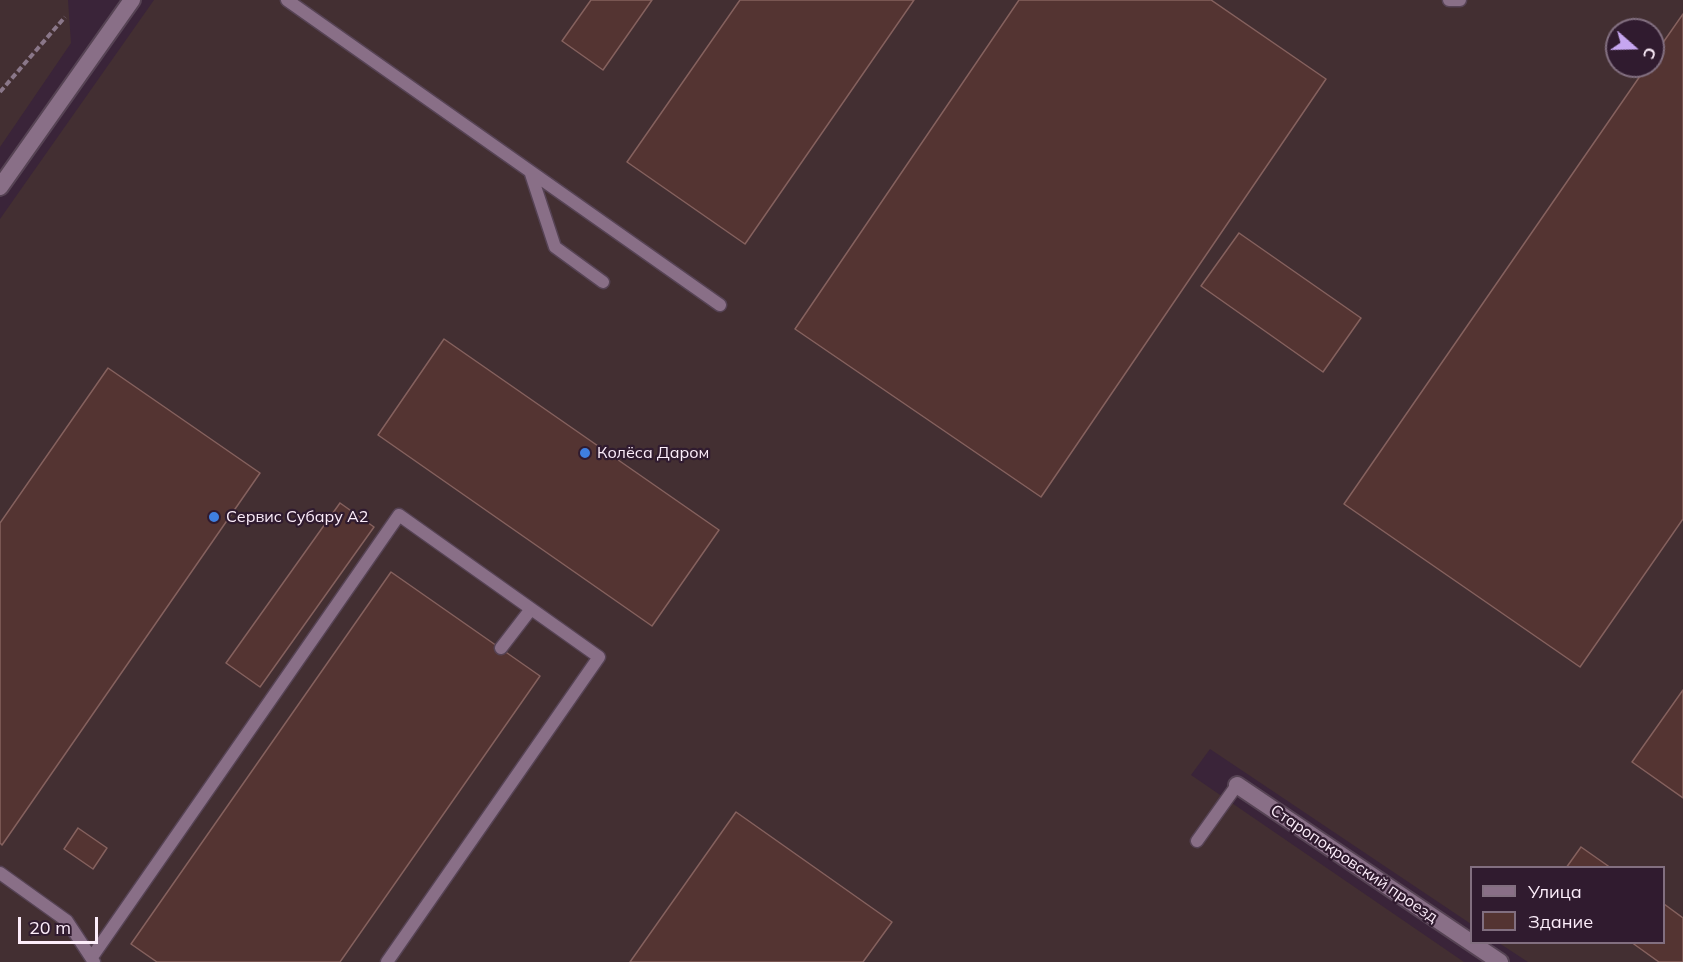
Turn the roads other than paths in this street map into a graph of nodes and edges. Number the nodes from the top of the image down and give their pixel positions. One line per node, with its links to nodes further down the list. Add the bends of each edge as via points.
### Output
1 (287, 0): 5 (lane)
2 (1449, 0): 3 (lane)
3 (1460, 0)
4 (129, 1): 6 (street)
5 (530, 171): 7 (lane, via 555,247); 8 (lane)
6 (0, 187)
7 (603, 282)
8 (720, 305)
9 (531, 609): 10 (lane); 16 (lane, via 399,515); 17 (lane, via 599,657)
10 (501, 648)
11 (1237, 785): 12 (lane); 14 (street, Старопокровский проезд)
12 (1197, 841)
13 (0, 873): 16 (lane, via 67,921)
14 (1470, 942)
15 (1473, 944): 18 (street, Старопокровский проезд)
16 (93, 960)
17 (387, 962)
18 (1500, 962)

